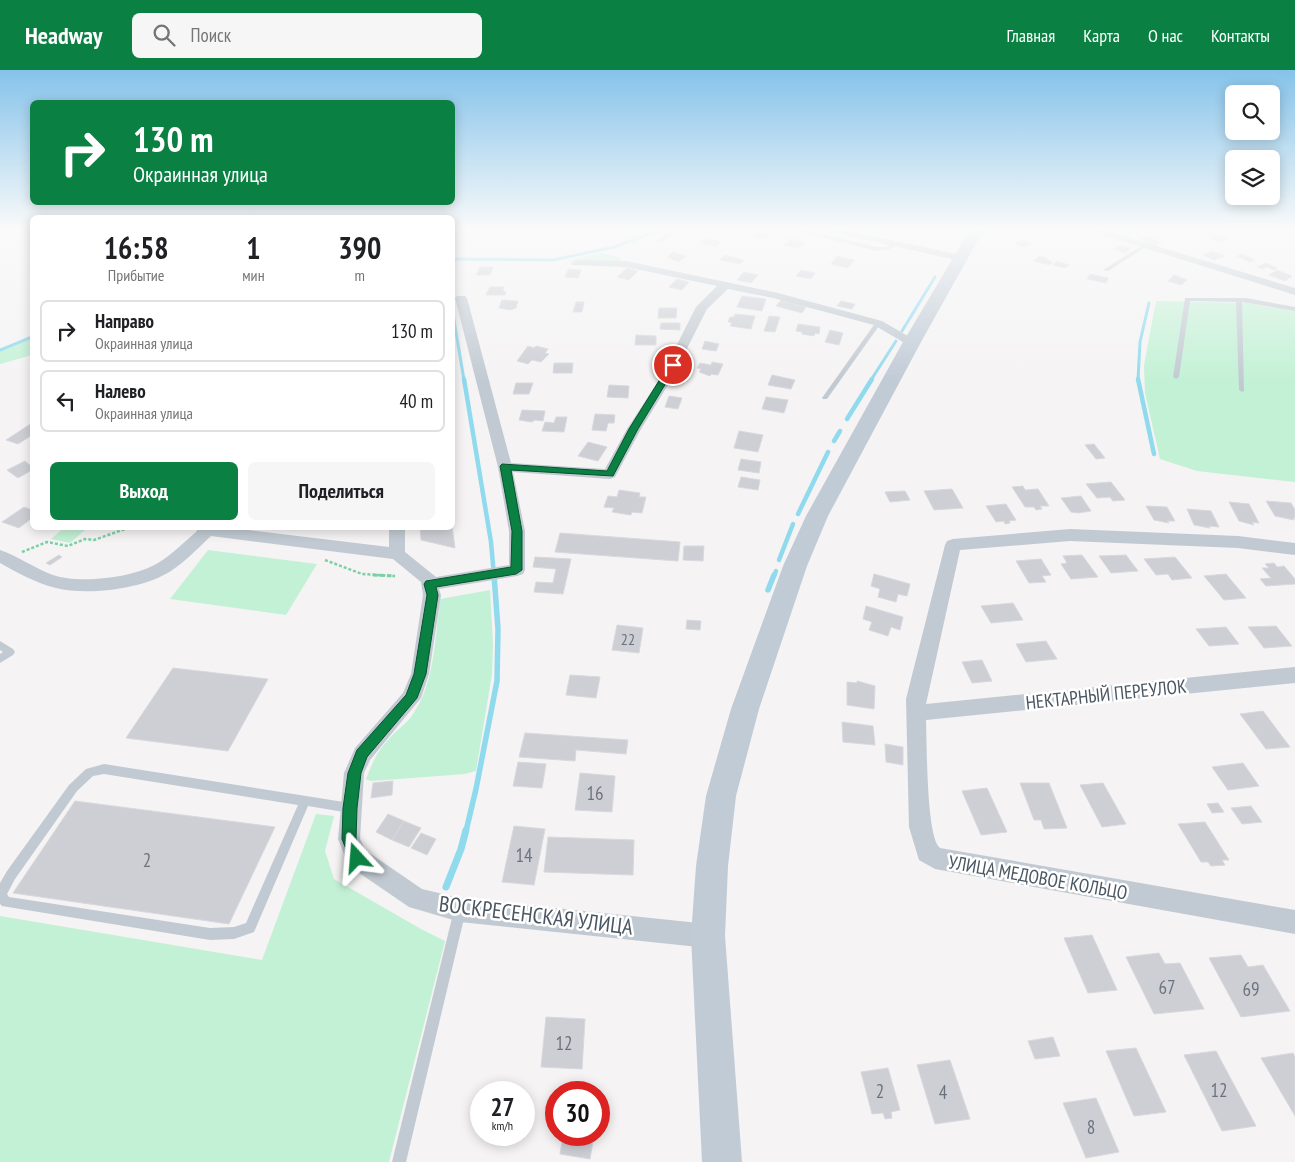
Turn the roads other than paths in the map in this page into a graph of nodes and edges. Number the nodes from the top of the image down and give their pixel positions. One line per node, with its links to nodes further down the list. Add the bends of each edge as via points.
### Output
1 (701, 280): 4 (street)
2 (948, 280): 10 (main road)
3 (1253, 280): 5 (street)
4 (725, 285): 9 (street); 14 (street, via 702,307 665,380 610,474)
5 (1295, 292)
6 (461, 298): 14 (street)
7 (1239, 300): 8 (lane); 11 (lane, via 1187,299); 12 (lane)
8 (1295, 309)
9 (878, 323): 10 (street); 13 (lane)
10 (912, 342): 31 (main road, via 817,516 795,566 745,709 722,796 712,866)
11 (1176, 377)
12 (1242, 390)
13 (825, 398)
14 (505, 466): 21 (street, via 517,531 516,570)
15 (205, 530): 20 (street, via 158,571 112,583 56,582)
16 (214, 530): 19 (street)
17 (397, 530): 19 (street)
18 (1295, 549): 25 (street, УЛИЦА МЕДОВОЕ КОЛЬЦО, via 1238,542 1070,535 953,545 916,699)
19 (397, 554): 21 (street, via 429,579)
20 (3, 558)
21 (430, 584): 27 (street, ВОСКРЕСЕНСКАЯ УЛИЦА, via 432,595 420,674 411,698 362,754 354,773)
22 (0, 645): 23 (lane, via 10,652)
23 (0, 659)
24 (1295, 675): 25 (street, НЕКТАРНЫЙ ПЕРЕУЛОК)
25 (917, 713): 30 (street, УЛИЦА МЕДОВОЕ КОЛЬЦО, via 920,827 927,852 935,858)
26 (304, 802): 27 (lane); 28 (lane, via 104,769 90,772 73,788); 28 (lane, via 250,928 234,934 210,934 6,902)
27 (350, 808): 29 (street, ВОСКРЕСЕНСКАЯ УЛИЦА, via 349,839 357,858 417,899)
28 (0, 895)
29 (460, 910): 31 (street, ВОСКРЕСЕНСКАЯ УЛИЦА); 32 (lane)
30 (1295, 922)
31 (708, 936): 33 (main road)
32 (399, 1162)
33 (722, 1162)

